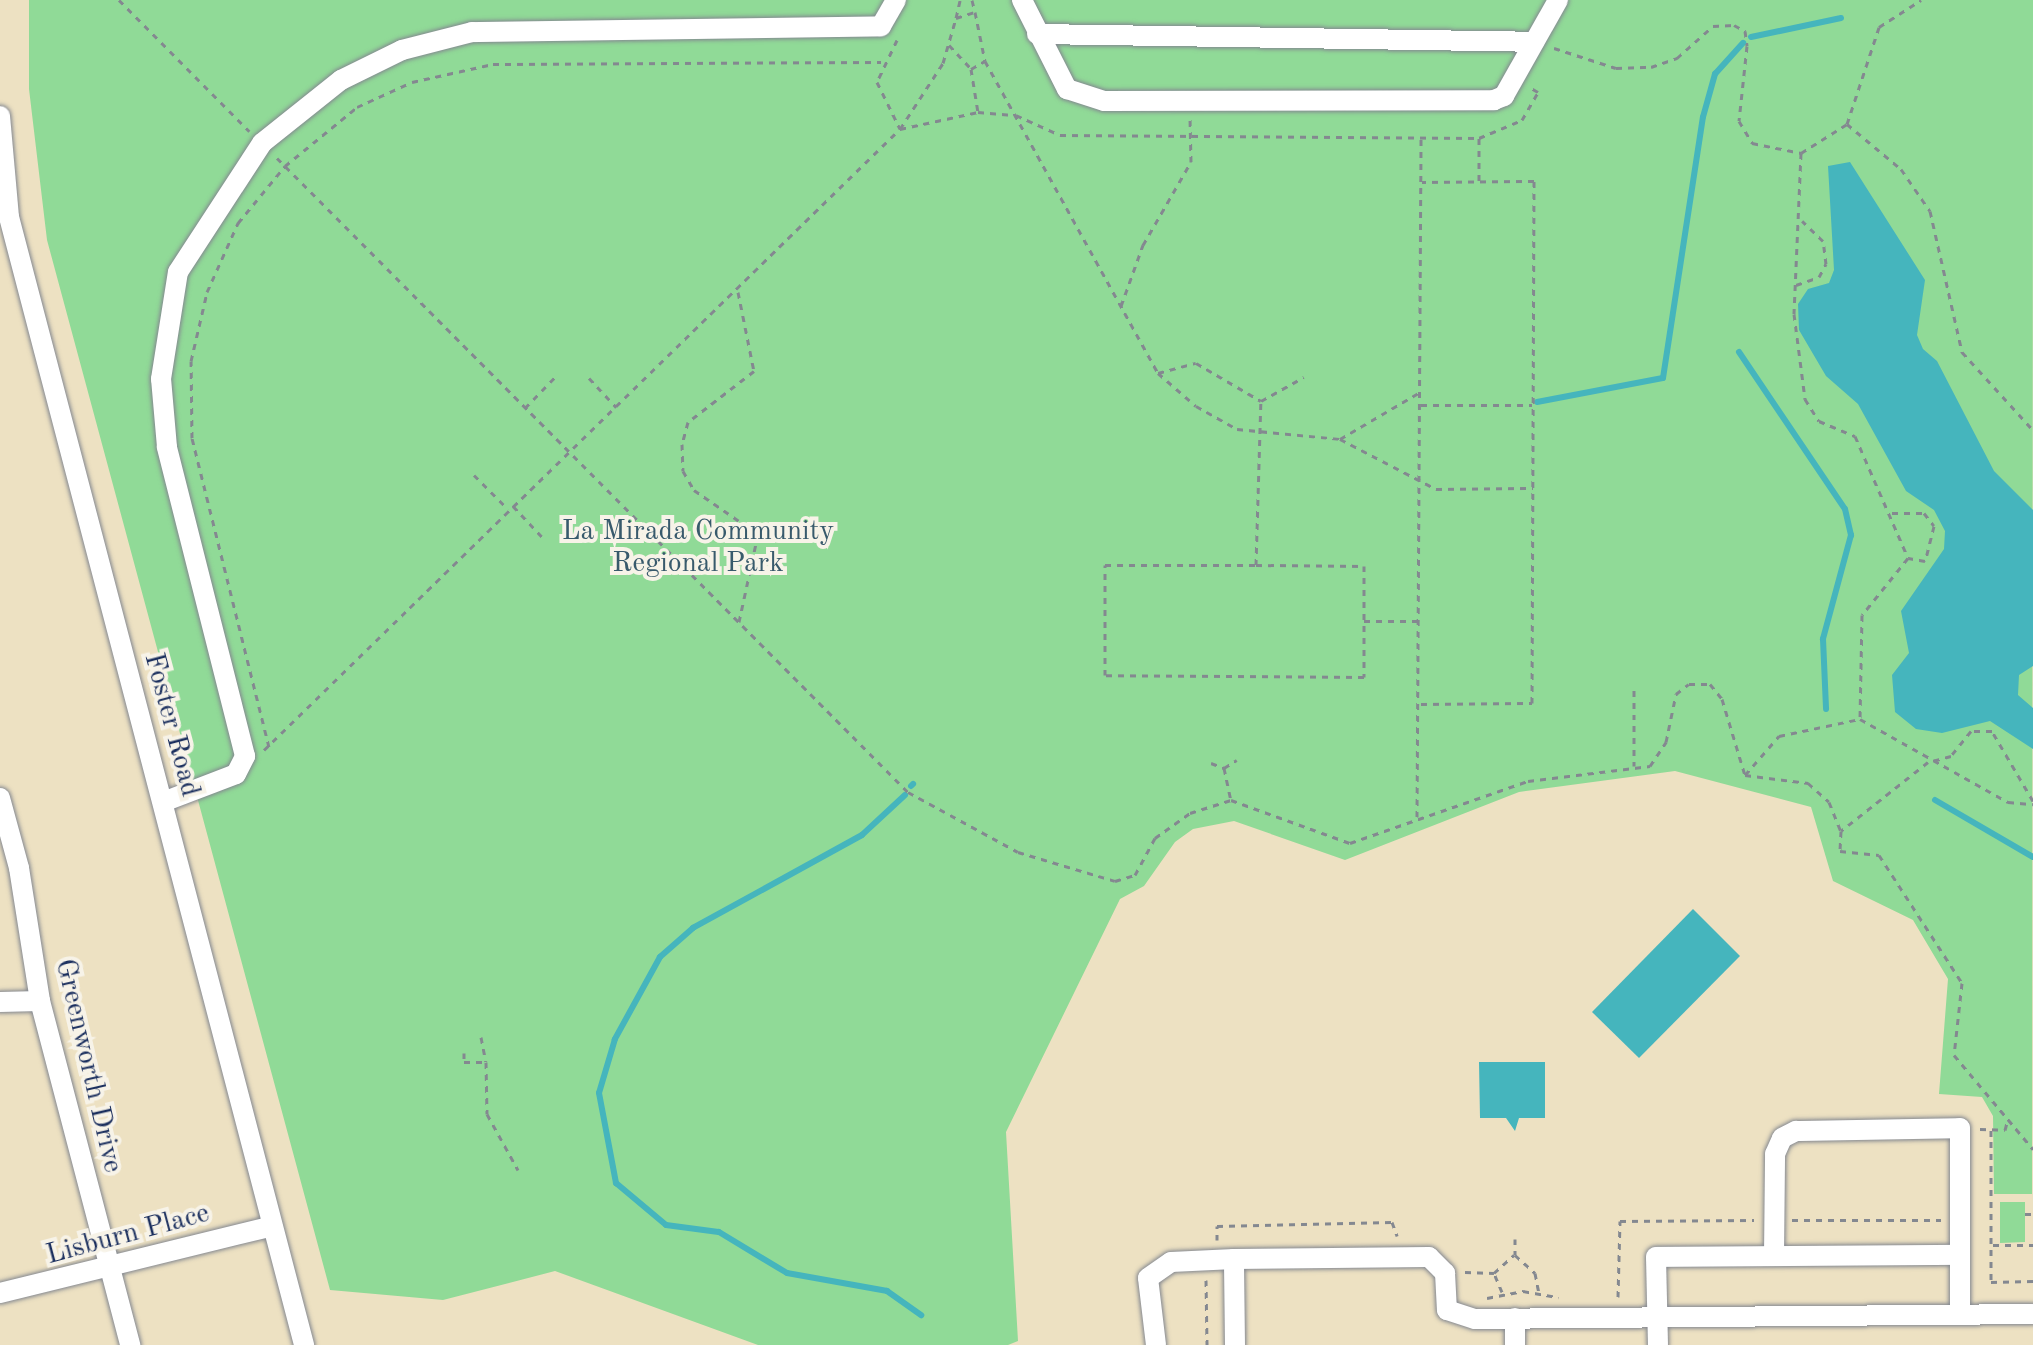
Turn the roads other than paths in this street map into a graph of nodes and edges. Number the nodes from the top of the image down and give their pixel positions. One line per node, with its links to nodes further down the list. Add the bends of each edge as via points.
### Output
1 (896, 0): 8 (street, via 881,26 472,32 402,50 341,80 262,143 178,272 161,379 167,447 245,756 236,774)
2 (1022, 0): 4 (street)
3 (1558, 0): 5 (street)
4 (1037, 34): 5 (street); 5 (street, via 1067,89 1104,101 1494,100 1504,96)
5 (1540, 44)
6 (0, 116): 8 (street, Foster Road, via 9,217)
7 (0, 798): 9 (street, Greenworth Drive, via 19,868)
8 (163, 802): 11 (street, Foster Road)
9 (40, 1001): 10 (street); 15 (street, Greenworth Drive)
10 (0, 1002)
11 (269, 1227): 15 (street, Lisburn Place); 22 (street, Foster Road)
12 (1960, 1255): 13 (street); 13 (street, via 1960,1128 1796,1131 1782,1138 1775,1154); 18 (street)
13 (1774, 1256): 19 (street, via 1656,1257)
14 (1234, 1259): 20 (street, via 1429,1257 1445,1273 1447,1310 1475,1319); 23 (street, via 1171,1262 1148,1278); 24 (street)
15 (109, 1270): 16 (street, Lisburn Place); 21 (street, Greenworth Drive)
16 (0, 1293)
17 (2033, 1314): 18 (street)
18 (1960, 1315): 19 (street)
19 (1658, 1317): 20 (street); 26 (street)
20 (1515, 1318): 25 (street)
21 (130, 1345)
22 (304, 1345)
23 (1156, 1345)
24 (1235, 1345)
25 (1515, 1345)
26 (1658, 1345)

